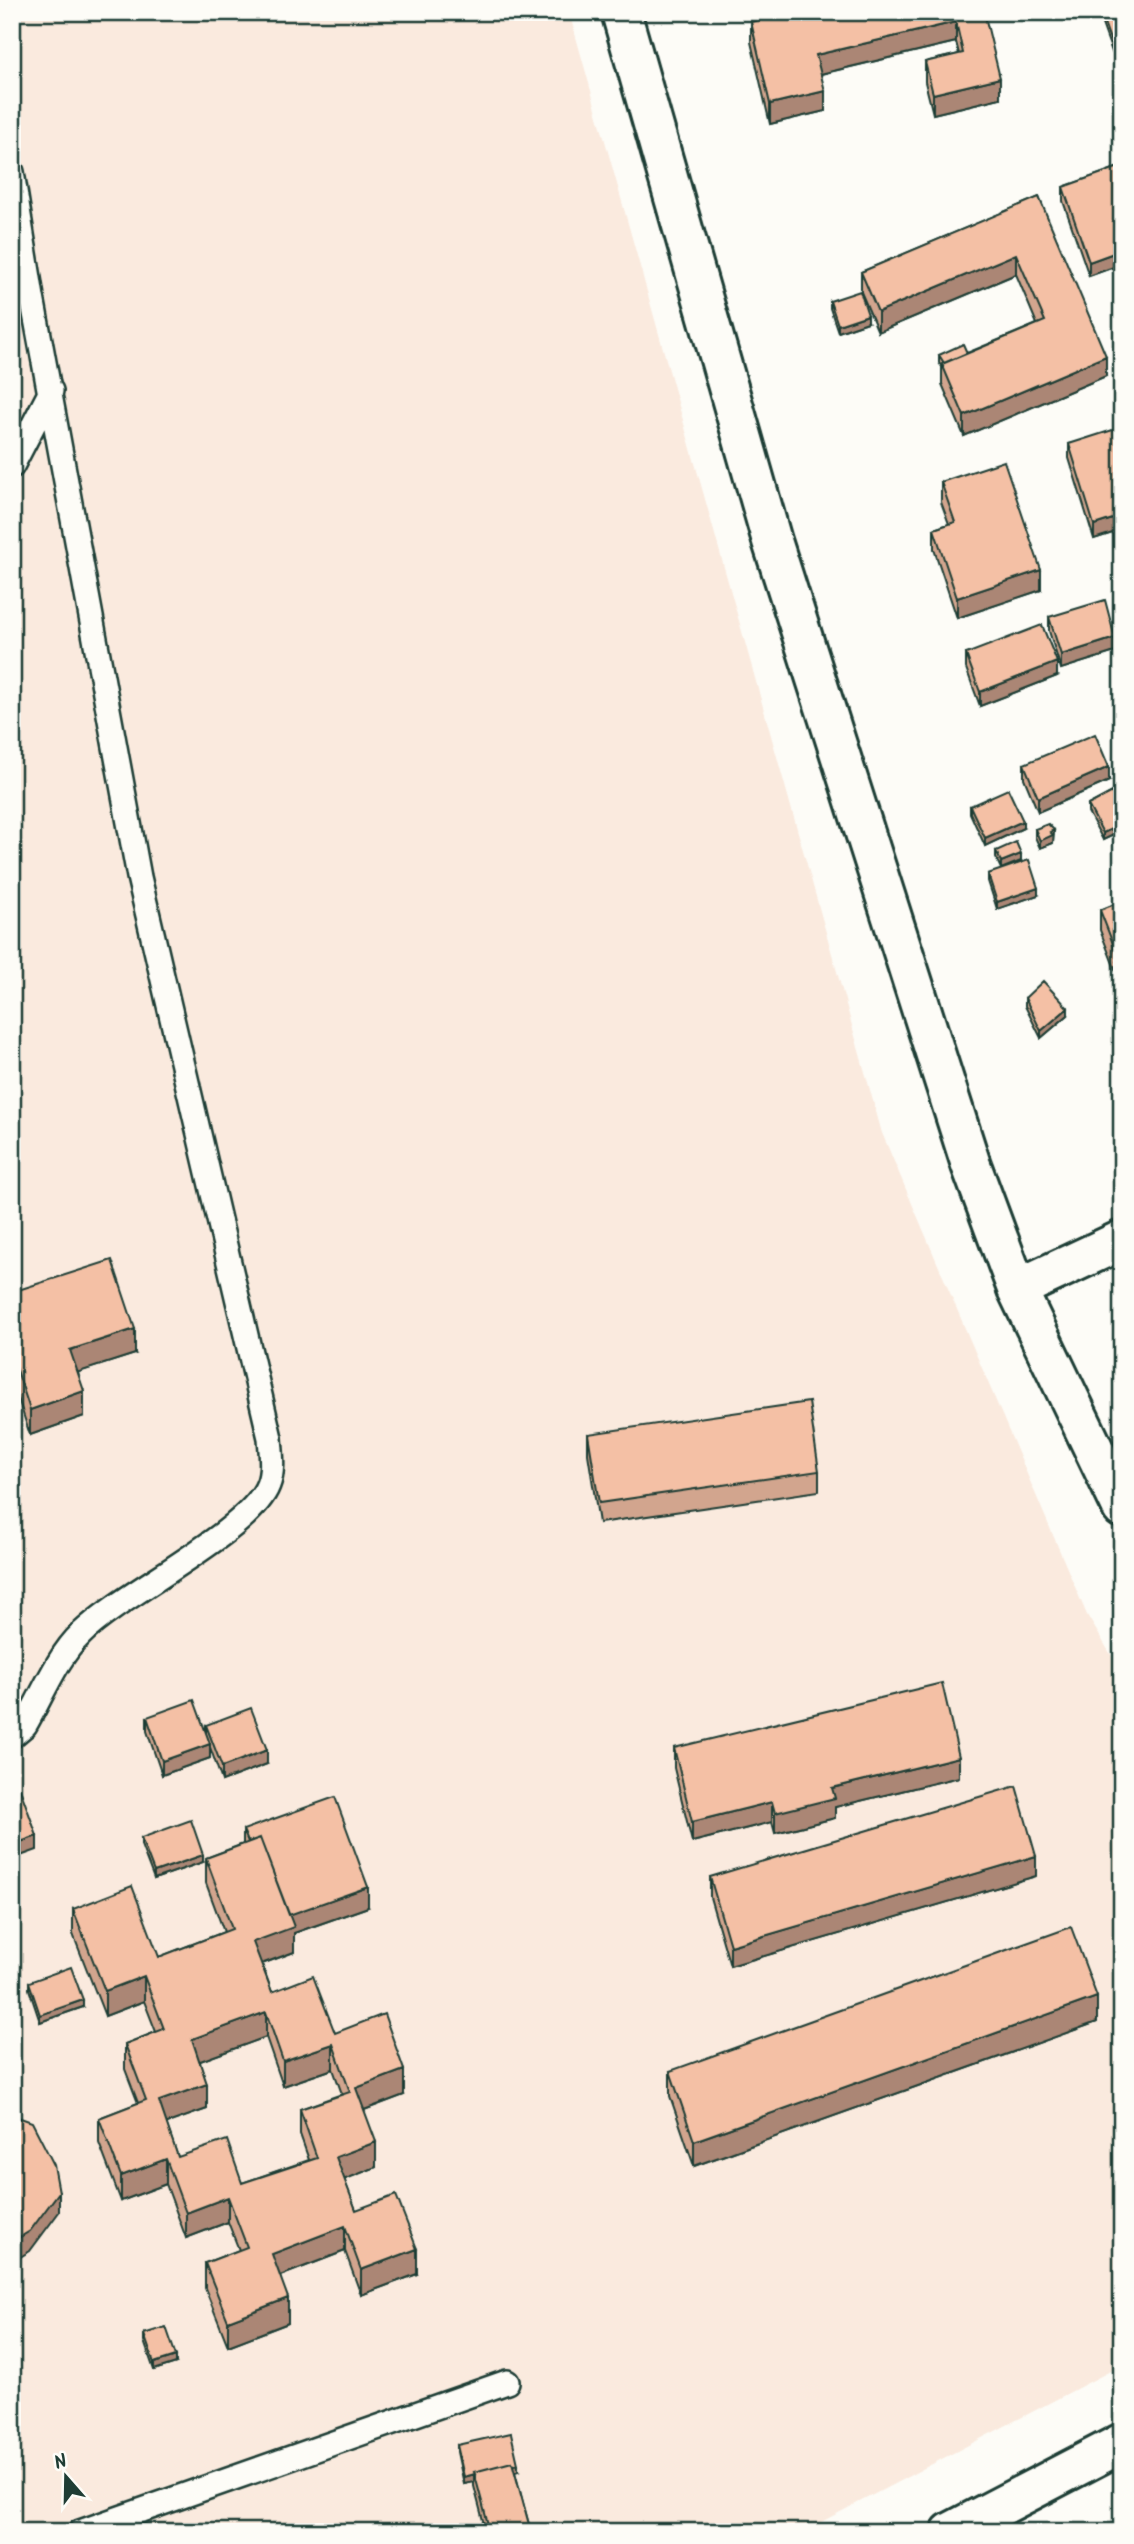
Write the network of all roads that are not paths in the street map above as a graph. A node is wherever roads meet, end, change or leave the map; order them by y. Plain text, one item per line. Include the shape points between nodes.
1 (621, 12) edge
2 (12, 172) edge
3 (51, 391) junction
4 (12, 466) edge
5 (1122, 1240) edge
6 (1017, 1289) junction
7 (1122, 1508) edge
8 (12, 1736) edge
9 (507, 2382) dead end
10 (1122, 2443) edge
11 (80, 2532) edge
12 (951, 2532) edge

1 - 6 street via 772,541 971,1166
2 - 3 lane
3 - 4 lane
3 - 8 lane via 139,877 270,1438 272,1473 268,1488 226,1532 107,1611 79,1635 25,1725
5 - 6 street
6 - 7 street
9 - 11 lane
10 - 12 street

